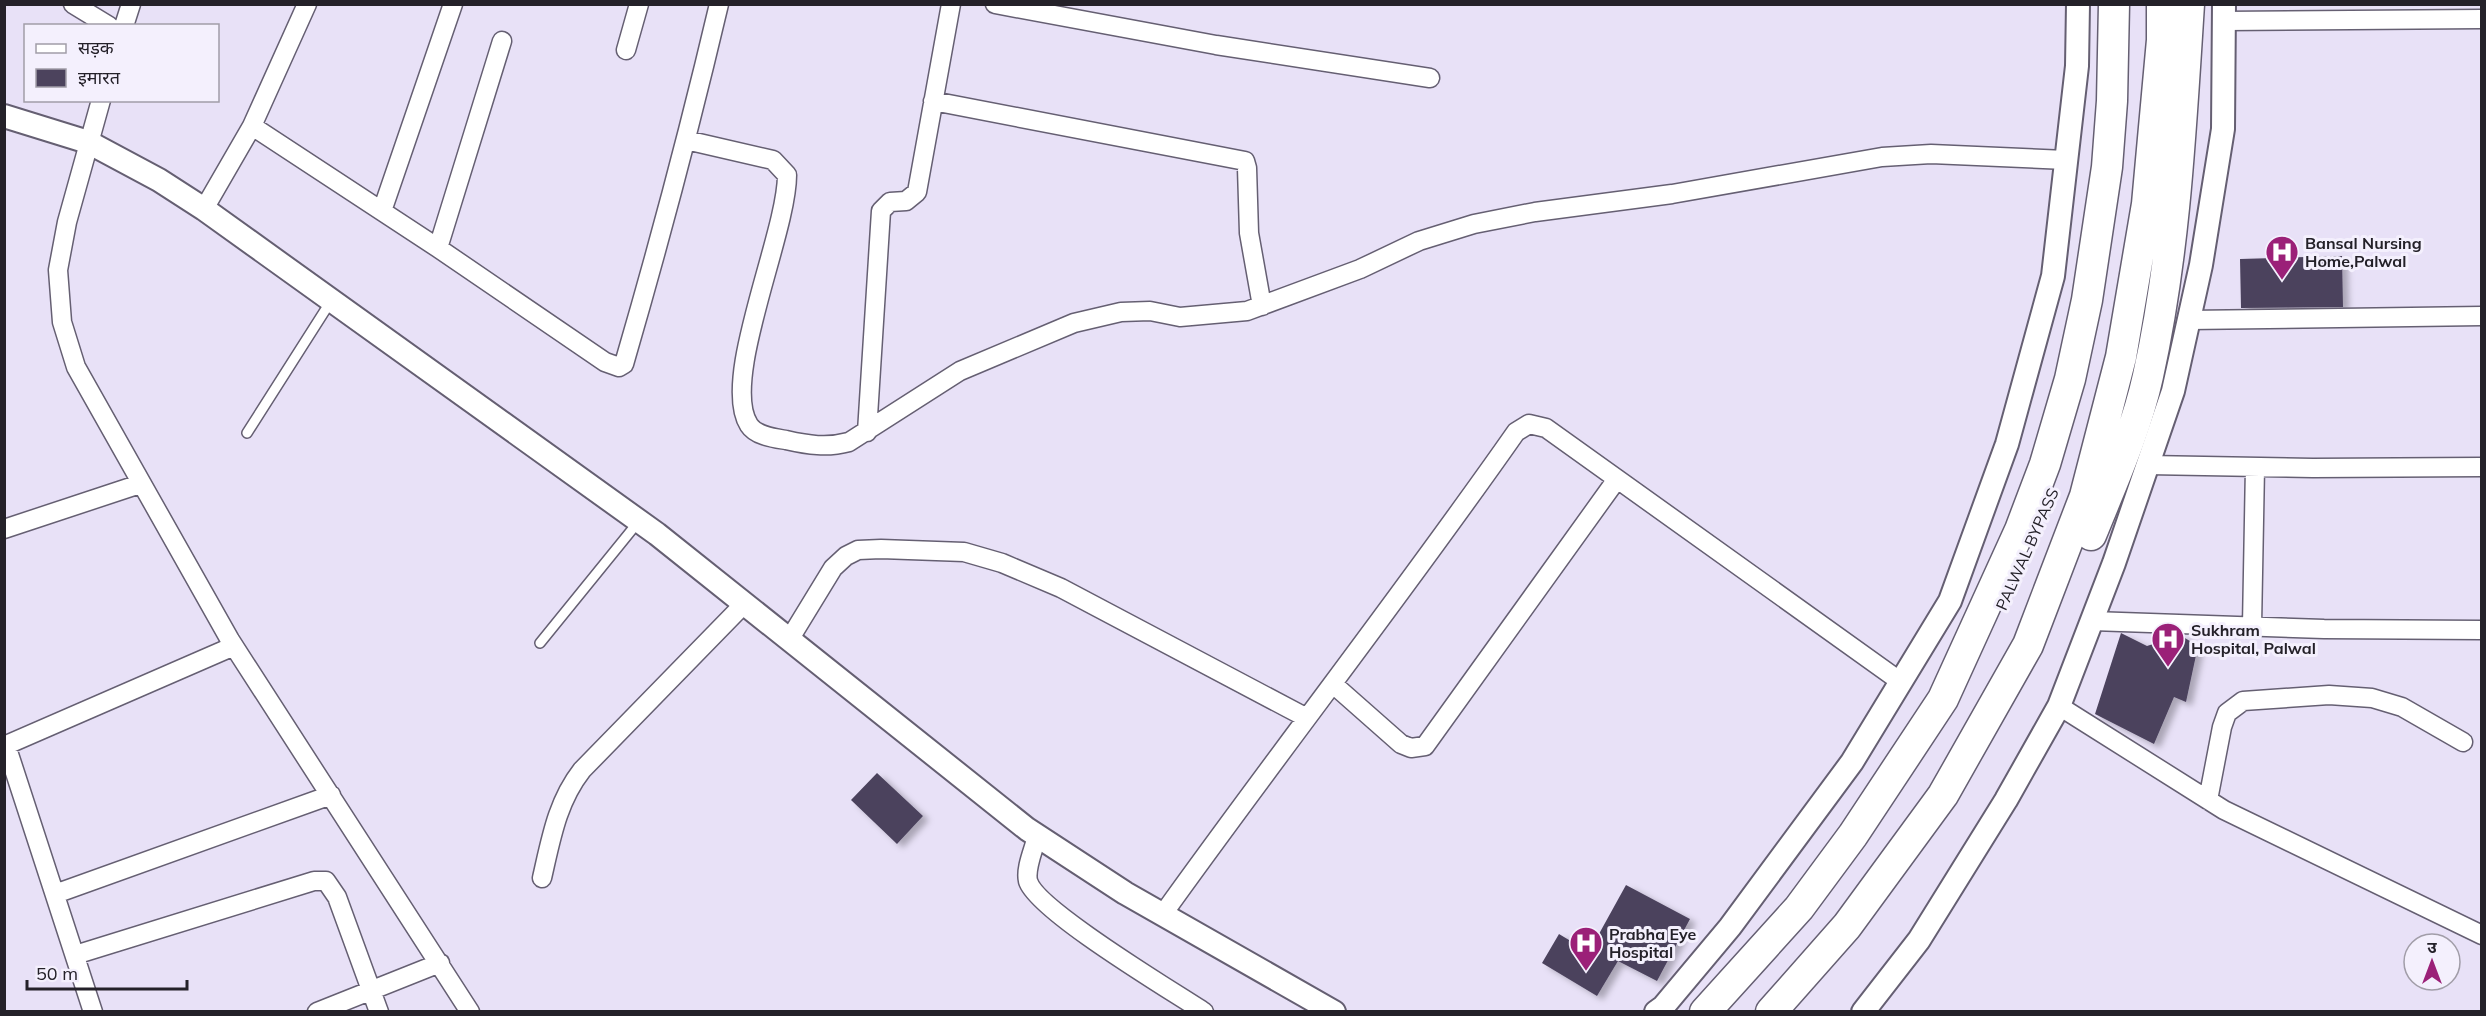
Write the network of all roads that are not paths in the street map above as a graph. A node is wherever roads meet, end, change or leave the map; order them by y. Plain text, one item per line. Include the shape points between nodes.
1 (73, 4) edge
2 (131, 4) edge
3 (307, 4) edge
4 (453, 4) edge
5 (639, 4) edge
6 (719, 4) edge
7 (951, 4) edge
8 (995, 4) edge
9 (2078, 4) edge
10 (2114, 4) edge
11 (2132, 4) edge
12 (2162, 4) edge
13 (2189, 4) edge
14 (2224, 13) edge
15 (2481, 18) edge
16 (106, 24) edge
17 (125, 24) edge
18 (502, 41) dead end
19 (626, 50) dead end
20 (1430, 78) dead end
21 (933, 101) junction
22 (100, 102) edge
23 (4, 116) edge
24 (252, 126) junction
25 (686, 140) junction
26 (88, 142) junction
27 (2066, 160) junction
28 (204, 209) junction
29 (382, 211) junction
30 (438, 248) junction
31 (331, 301) junction
32 (1262, 306) junction
33 (2481, 316) edge
34 (2188, 320) junction
35 (867, 432) junction
36 (247, 433) dead end
37 (2148, 465) junction
38 (2255, 467) junction
39 (2481, 467) edge
40 (1617, 479) junction
41 (140, 484) junction
42 (639, 521) junction
43 (4, 529) edge
44 (744, 604) junction
45 (2092, 621) junction
46 (2252, 626) junction
47 (2481, 630) edge
48 (789, 640) junction
49 (540, 643) dead end
50 (234, 646) junction
51 (1901, 682) junction
52 (1333, 684) junction
53 (2059, 706) junction
54 (1307, 718) junction
55 (2463, 742) dead end
56 (5, 745) edge
57 (331, 795) junction
58 (2208, 800) junction
59 (1037, 836) junction
60 (542, 878) dead end
61 (55, 894) junction
62 (1163, 914) junction
63 (2481, 935) edge
64 (75, 955) junction
65 (440, 963) junction
66 (371, 991) junction
67 (93, 1011) edge
68 (317, 1011) edge
69 (379, 1011) edge
70 (470, 1011) edge
71 (1204, 1011) edge
72 (1334, 1011) edge
73 (1656, 1011) edge
74 (1705, 1011) edge
75 (1723, 1011) edge
76 (1771, 1011) edge
77 (1795, 1011) edge
78 (1863, 1011) edge

1 - 16 street
2 - 17 street
3 - 24 street
4 - 29 street
5 - 19 street
6 - 25 street
7 - 21 street
8 - 20 street via 1216,45
9 - 27 street via 2077,66
10 - 74 highway via 2107,167 2087,300 2049,454 2020,530 1943,699 1853,835 1799,908
11 - 75 highway, PALWAL BYPASS via 2120,172 2091,357 2059,476 1953,708 1874,829 1794,932
12 - 76 highway, PALWAL BYPASS via 2147,204 2121,357 2085,496 2028,645 1943,795 1847,927
13 - 77 highway via 2179,158 2163,297 2148,378 2122,461 2036,663 1995,734 1926,844 1869,924
14 - 15 street
14 - 34 street via 2223,129
18 - 30 street
21 - 32 street via 1245,161 1249,233
21 - 35 street via 917,192 906,201 890,202 881,211
22 - 26 street
23 - 26 street
24 - 28 street
24 - 29 street
25 - 30 street via 624,364 619,368 605,363
25 - 35 street via 773,160 787,175 785,202 744,366 743,413 750,427 762,435 831,447
26 - 28 street
26 - 41 street via 58,270 62,322 75,368
27 - 32 street via 1931,154 1882,157 1672,194 1535,212 1474,224 1419,241
27 - 51 street via 2053,276 2007,444 1950,601
28 - 31 street
29 - 30 street
31 - 36 lane
31 - 42 street
32 - 35 street via 1208,316 1121,312 1074,323 960,371
33 - 34 street
34 - 37 street via 2173,391
37 - 38 street
37 - 45 street
38 - 39 street
38 - 46 street
40 - 51 street
40 - 52 street via 1546,428 1529,424 1522,427
40 - 52 street via 1425,746 1411,748 1401,744
41 - 43 street
41 - 50 street
42 - 44 street
42 - 49 lane
44 - 48 street
44 - 60 street via 571,783 557,815
45 - 46 street
45 - 53 street
46 - 47 street
48 - 54 street via 833,568 846,556 858,550 881,549 964,552 1061,588
48 - 59 street
50 - 56 street
50 - 57 street
51 - 73 street via 1852,762 1730,927
52 - 54 street
53 - 58 street
53 - 78 street via 1919,940
54 - 62 street
55 - 58 street via 2402,707 2372,698 2329,695 2243,701 2227,713 2222,727
56 - 61 street
57 - 61 street
57 - 65 street
58 - 63 street
59 - 62 street
59 - 71 street via 1028,872 1032,889 1065,919 1121,959
61 - 64 street
62 - 72 street
64 - 66 street via 320,880 326,881 337,897
64 - 67 street
65 - 66 street
65 - 70 street
66 - 68 street
66 - 69 street

